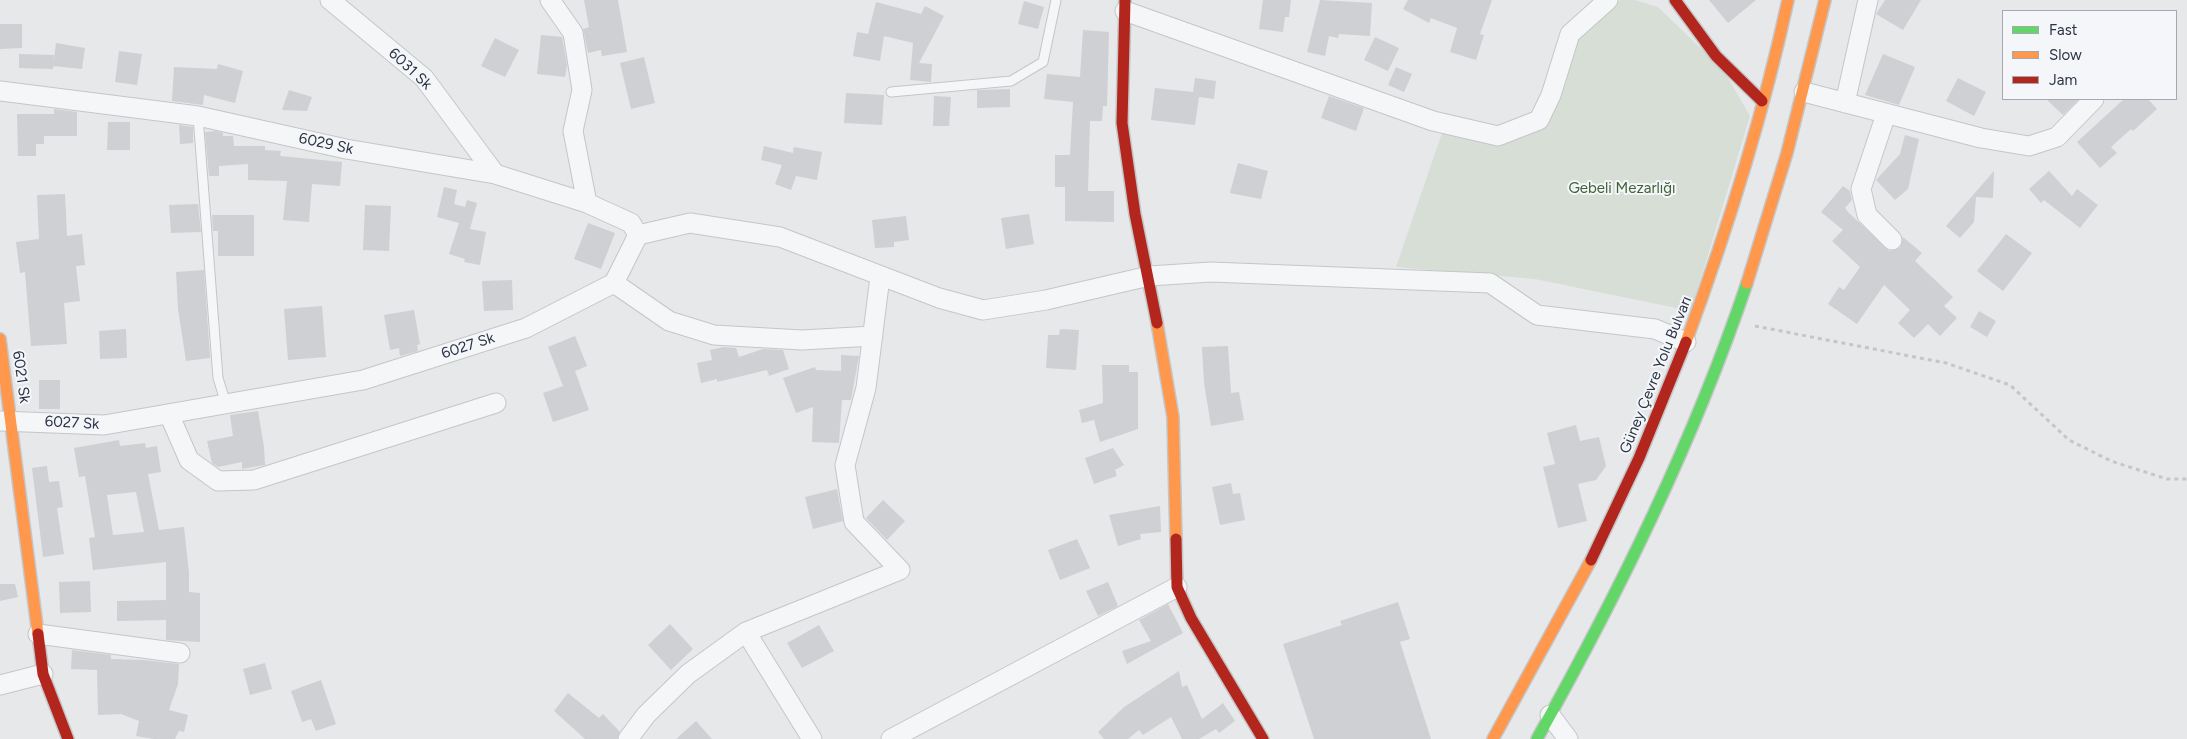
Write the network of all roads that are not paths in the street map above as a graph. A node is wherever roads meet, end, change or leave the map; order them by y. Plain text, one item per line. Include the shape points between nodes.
1 (330, 0) edge
2 (550, 0) edge
3 (1056, 0) edge
4 (1608, 0) edge
5 (1675, 0) edge
6 (1788, 0) edge
7 (1825, 0) edge
8 (1868, 0) edge
9 (1125, 6) edge
10 (0, 91) edge
11 (892, 92) dead end
12 (1804, 92) junction
13 (2093, 100) edge
14 (1762, 101) junction
15 (1845, 102) junction
16 (1886, 114) junction
17 (198, 116) junction
18 (495, 174) junction
19 (587, 203) junction
20 (638, 235) junction
21 (1892, 240) dead end
22 (1149, 276) junction
23 (880, 277) junction
24 (614, 283) junction
25 (873, 336) junction
26 (0, 338) edge
27 (1686, 342) junction
28 (226, 404) junction
29 (496, 404) dead end
30 (169, 414) junction
31 (6, 420) edge
32 (1177, 587) junction
33 (746, 632) junction
34 (38, 634) junction
35 (180, 653) dead end
36 (43, 674) junction
37 (0, 685) edge
38 (1550, 715) junction
39 (68, 739) edge
40 (628, 739) edge
41 (812, 739) edge
42 (891, 739) edge
43 (1262, 739) edge
44 (1493, 739) edge
45 (1537, 739) edge
46 (1568, 739) edge

1 - 18 street, 6031 Sk via 424,78
2 - 19 street via 573,33 582,90 573,131
3 - 11 lane via 1043,62 1011,81
4 - 9 street via 1570,34 1551,95 1539,120 1498,136 1433,121
5 - 14 main road via 1716,56
6 - 14 main road, Güney Çevre Yolu Bulvarı
7 - 12 main road
8 - 15 street
9 - 22 main road via 1122,123 1135,214
10 - 17 street, 6029 Sk
12 - 15 street
12 - 38 main road via 1760,246 1704,402 1612,601
13 - 16 street via 2057,136 2029,146 1981,138
14 - 27 main road, Güney Çevre Yolu Bulvarı via 1737,196
15 - 16 street
16 - 21 street via 1861,189 1867,215
17 - 18 street, 6029 Sk via 346,149
17 - 28 lane via 218,378
18 - 19 street, 6029 Sk
19 - 20 street, 6029 Sk via 631,223
20 - 23 street via 690,223 780,238
20 - 24 street
22 - 23 street via 1046,300 983,310
22 - 27 street via 1211,272 1490,283 1537,315 1655,329
22 - 32 main road via 1173,417
23 - 25 street
24 - 25 street via 669,321 714,335 802,340
24 - 28 street, 6027 Sk via 526,328 363,380
25 - 33 street via 866,388 844,465 854,522 900,570
26 - 31 main road, 6021 Sk
27 - 44 main road, Güney Çevre Yolu Bulvarı via 1618,505 1582,578
28 - 30 street, 6027 Sk
29 - 30 street via 254,480 218,481 189,460
30 - 31 street, 6027 Sk via 104,425
31 - 34 main road, 6021 Sk
32 - 42 street
32 - 43 main road via 1191,618
33 - 40 street via 688,674 646,714
33 - 41 street
34 - 35 street
34 - 36 main road, 6021 Sk
36 - 37 street
36 - 39 main road, 6021 Sk
38 - 45 main road
38 - 46 street

